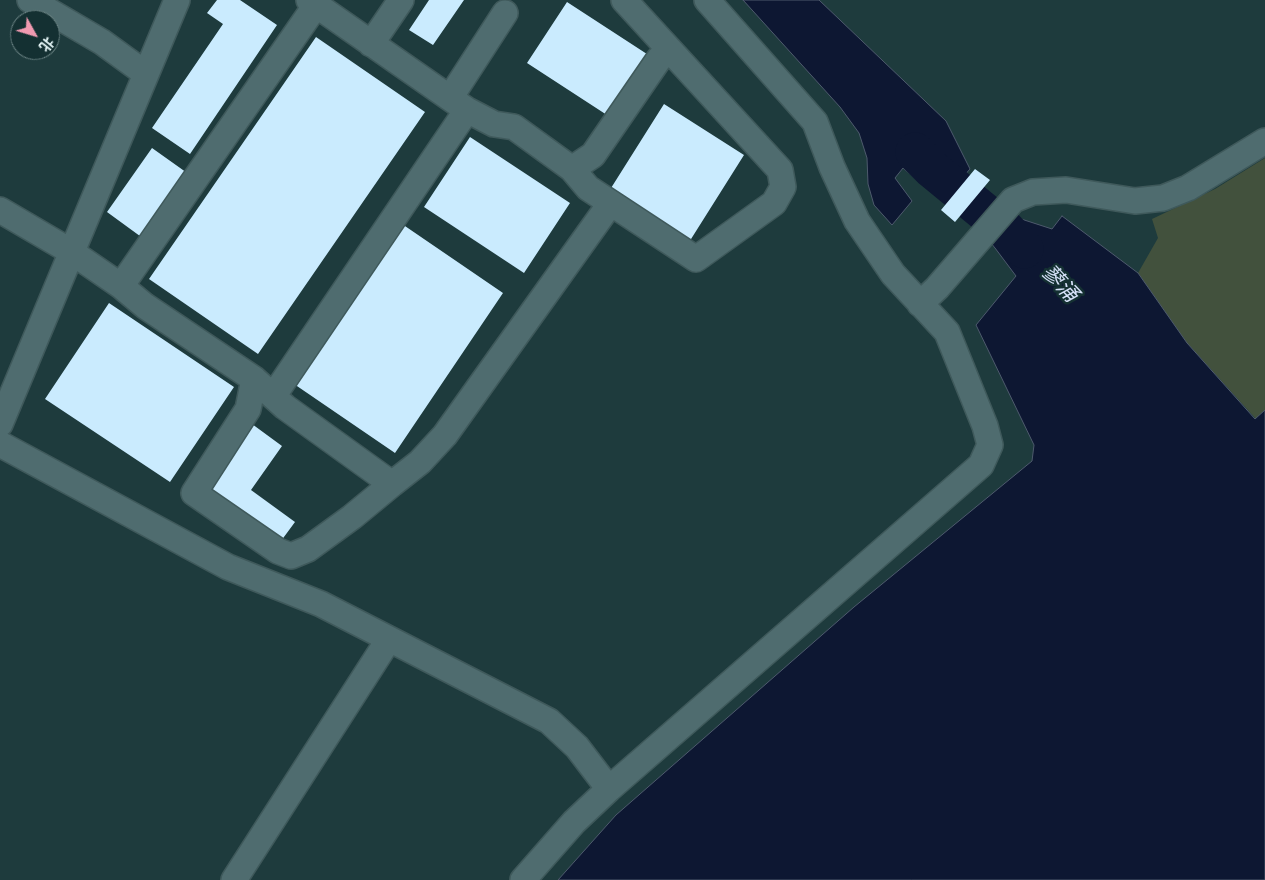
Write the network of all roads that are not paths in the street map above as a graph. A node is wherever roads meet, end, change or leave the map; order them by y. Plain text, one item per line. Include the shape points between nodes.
1 (30, 0) edge
2 (177, 0) edge
3 (401, 0) edge
4 (624, 0) edge
5 (707, 0) edge
6 (312, 2) edge
7 (505, 14) dead end
8 (372, 44) junction
9 (670, 50) junction
10 (146, 74) junction
11 (459, 104) junction
12 (1265, 141) edge
13 (572, 169) junction
14 (610, 204) junction
15 (0, 210) edge
16 (70, 251) junction
17 (121, 286) junction
18 (929, 296) junction
19 (254, 379) junction
20 (274, 395) junction
21 (0, 424) edge
22 (0, 444) edge
23 (392, 484) junction
24 (390, 639) junction
25 (609, 789) junction
26 (234, 880) edge
27 (523, 880) edge

1 - 10 street via 102,42
2 - 10 street
3 - 8 street
4 - 9 street
5 - 18 street via 815,122 857,221 893,274
6 - 8 street
6 - 17 street
7 - 11 street
8 - 11 street
9 - 13 street via 660,59 593,156
9 - 14 street via 780,170 783,187 774,203 696,259
10 - 16 street
11 - 13 street via 494,124 514,127
11 - 20 street
12 - 18 street via 1188,188 1163,198 1135,201 1066,190 1034,192 1013,200
13 - 14 street via 588,188
14 - 23 street via 446,435 420,462
15 - 16 street
16 - 17 street
16 - 21 street
17 - 19 street via 145,306
18 - 25 street via 985,426 990,445 982,465
19 - 20 street
19 - 23 street via 248,409 194,493 278,551 291,556 308,549
20 - 23 street via 285,407
22 - 24 street via 228,567 321,604
24 - 25 street via 549,720 577,747
24 - 26 street
25 - 27 street via 574,822

